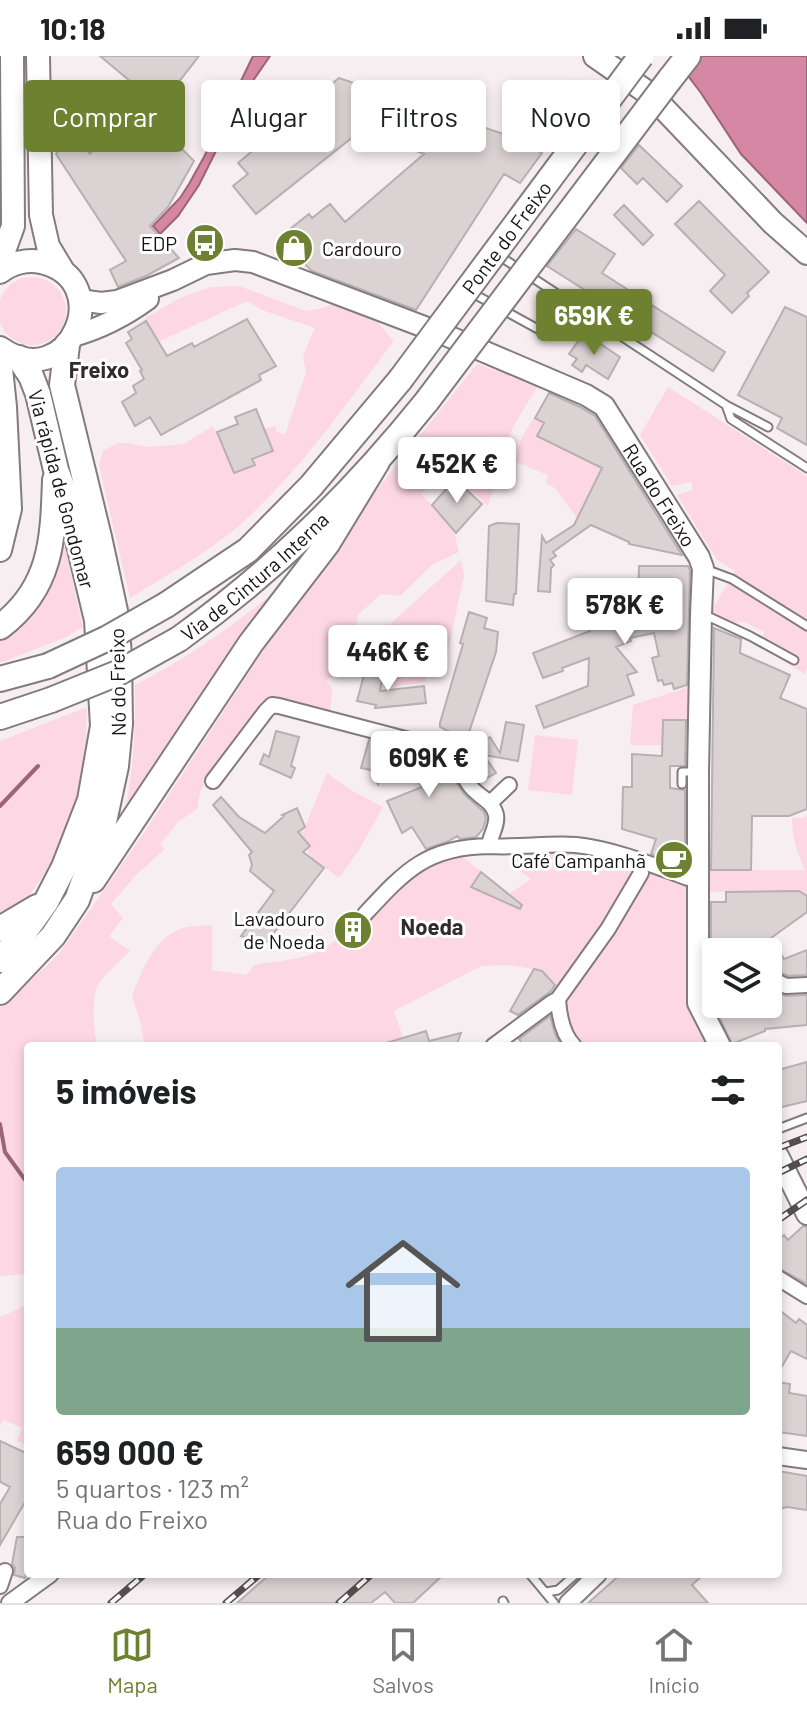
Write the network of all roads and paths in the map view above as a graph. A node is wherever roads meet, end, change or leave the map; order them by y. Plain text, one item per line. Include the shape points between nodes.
1 (12, 56) edge
2 (38, 56) edge
3 (595, 56) edge
4 (641, 56) edge
5 (688, 56) edge
6 (6, 172) edge
7 (807, 253) edge
8 (0, 262) edge
9 (0, 272) edge
10 (64, 272) junction
11 (173, 280) junction
12 (474, 294) junction
13 (80, 300) junction
14 (443, 334) junction
15 (547, 334) dead end
16 (70, 340) junction
17 (6, 355) edge
18 (400, 380) joint
19 (427, 401) joint
20 (726, 405) junction
21 (768, 427) dead end
22 (377, 462) junction
23 (807, 468) edge
24 (56, 470) junction
25 (0, 550) edge
26 (703, 568) junction
27 (701, 614) junction
28 (807, 626) edge
29 (0, 627) edge
30 (794, 660) dead end
31 (0, 679) edge
32 (0, 717) edge
33 (213, 781) dead end
34 (509, 785) dead end
35 (490, 803) junction
36 (489, 846) junction
37 (644, 868) junction
38 (699, 878) junction
39 (77, 900) junction
40 (46, 902) junction
41 (365, 914) dead end
42 (0, 929) edge
43 (705, 938) edge
44 (0, 960) edge
45 (702, 982) edge
46 (782, 984) edge
47 (807, 985) edge
48 (0, 992) edge
49 (558, 999) junction
50 (702, 1011) edge
51 (706, 1018) edge
52 (498, 1042) edge
53 (570, 1042) edge
54 (718, 1042) edge
55 (807, 1118) edge
56 (782, 1127) edge
57 (782, 1164) edge
58 (807, 1214) edge
59 (782, 1280) edge
60 (807, 1296) edge
61 (782, 1457) edge
62 (807, 1460) edge
63 (5, 1571) dead end
64 (44, 1578) edge
65 (534, 1578) edge
66 (572, 1578) edge
67 (594, 1578) edge
68 (0, 1586) edge
69 (546, 1592) junction
70 (10, 1603) edge
71 (554, 1603) edge
72 (568, 1603) edge

1 - 6 main road
2 - 10 main road via 41,215 48,246
3 - 7 main road via 651,95
4 - 18 highway, Ponte do Freixo, bridge
5 - 19 highway, Ponte do Freixo, bridge
6 - 8 main road via 13,226
9 - 10 main road via 35,260
10 - 13 main road
11 - 13 main road, Rua do Freixo via 117,301
11 - 14 main road, Rua do Freixo via 206,264 253,262
11 - 16 main road, Rua do Freixo via 137,307
12 - 14 lane
12 - 15 lane
12 - 20 lane via 501,257
13 - 16 main road via 81,316
14 - 26 main road, Rua do Freixo via 604,406
16 - 17 main road via 45,358
16 - 39 highway, Nó do Freixo via 62,385 115,611 120,724 102,831
17 - 24 highway, Via rápida de Gondomar via 31,376
17 - 25 main road via 10,509
18 - 31 highway, Via de Cintura Interna, bridge via 311,486 248,550 108,638 48,666
19 - 22 highway, Via de Cintura Interna
20 - 21 lane
20 - 23 lane via 731,419
22 - 32 highway, Via de Cintura Interna, bridge via 301,540 179,639 118,673
22 - 39 highway via 327,544 251,643
24 - 29 highway via 51,547 44,571 33,593
24 - 40 highway, Via rápida de Gondomar via 97,620 103,726 90,800
26 - 27 main road, Rua do Freixo
26 - 28 lane via 732,579
27 - 30 lane
27 - 38 main road, Rua do Freixo via 690,778
33 - 35 street via 272,705 436,746
34 - 35 street
35 - 36 street via 497,819
36 - 37 street via 574,845 617,854
36 - 41 street via 419,862
37 - 38 street
37 - 49 street
38 - 43 main road, Rua do Freixo
39 - 48 highway, Nó do Freixo via 53,936
40 - 42 highway
40 - 44 highway
45 - 50 main road, Rua do Freixo
46 - 47 street
49 - 52 street
49 - 53 street
51 - 54 main road, Rua do Freixo
55 - 56 lane
57 - 58 main road
59 - 60 street
61 - 62 street
63 - 68 street
64 - 70 street
65 - 69 lane
66 - 69 lane via 558,1590
67 - 72 street
69 - 71 lane

